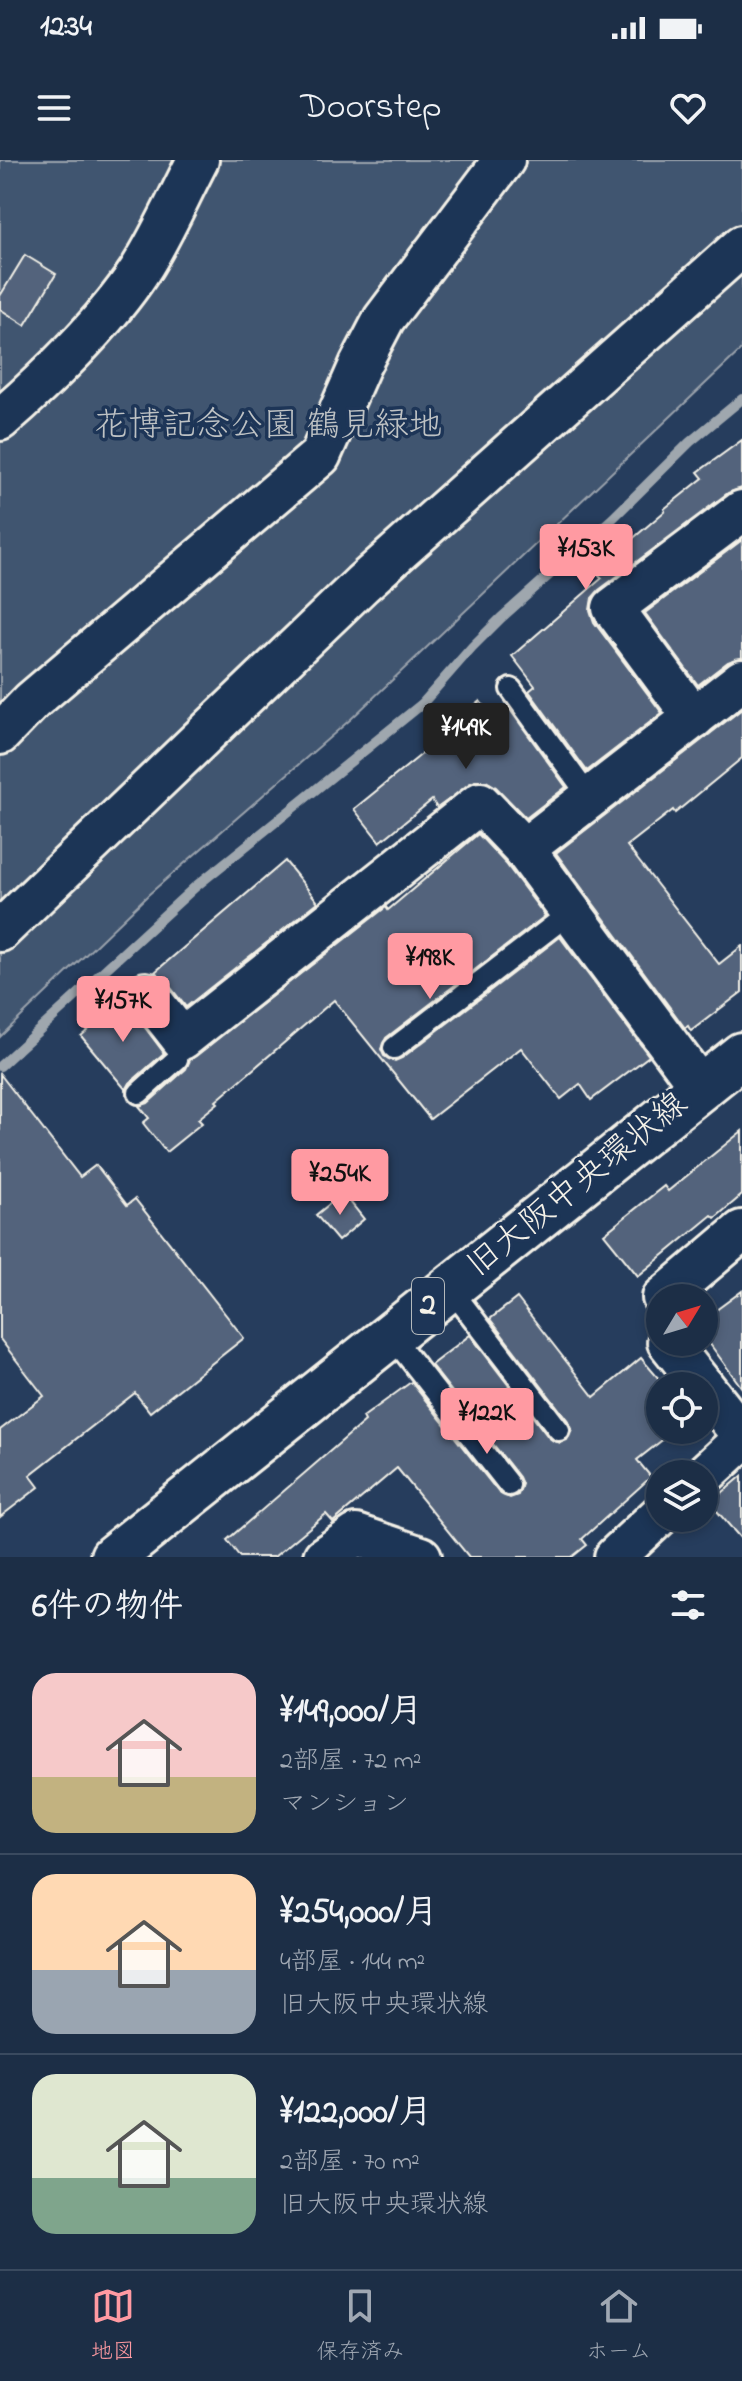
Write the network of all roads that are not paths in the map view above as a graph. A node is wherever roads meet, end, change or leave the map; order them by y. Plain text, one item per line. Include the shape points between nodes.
1 (198, 160) edge
2 (504, 160) edge
3 (742, 246) edge
4 (0, 420) edge
5 (742, 511) edge
6 (742, 680) edge
7 (511, 689) dead end
8 (694, 718) junction
9 (0, 734) edge
10 (590, 798) junction
11 (524, 849) junction
12 (571, 912) junction
13 (0, 931) edge
14 (146, 993) dead end
15 (182, 1039) junction
16 (394, 1048) dead end
17 (742, 1055) edge
18 (701, 1088) junction
19 (139, 1093) dead end
20 (742, 1231) edge
21 (680, 1284) edge
22 (450, 1288) junction
23 (391, 1335) junction
24 (679, 1356) edge
25 (692, 1372) edge
26 (718, 1406) edge
27 (559, 1430) dead end
28 (742, 1438) edge
29 (718, 1461) edge
30 (509, 1485) dead end
31 (646, 1528) edge
32 (129, 1554) edge
33 (324, 1557) edge
34 (421, 1557) edge
35 (615, 1557) edge

1 - 4 street via 141,270
2 - 9 street via 384,319 320,456
3 - 13 street via 362,584
5 - 8 street via 613,608
6 - 8 street
7 - 10 lane
8 - 10 street
10 - 11 street
11 - 12 street
11 - 15 street via 480,803
12 - 16 lane
12 - 18 street
14 - 15 street
15 - 19 lane via 177,1059
17 - 18 main road, 旧大阪中央環状線 / 2
18 - 22 main road, 旧大阪中央環状線 / 2
20 - 21 street
22 - 23 main road, 旧大阪中央環状線 / 2
22 - 27 lane
23 - 30 lane
23 - 32 main road, 旧大阪中央環状線 / 2
24 - 25 street
26 - 28 street
28 - 29 street
31 - 35 street
33 - 34 street via 356,1535

